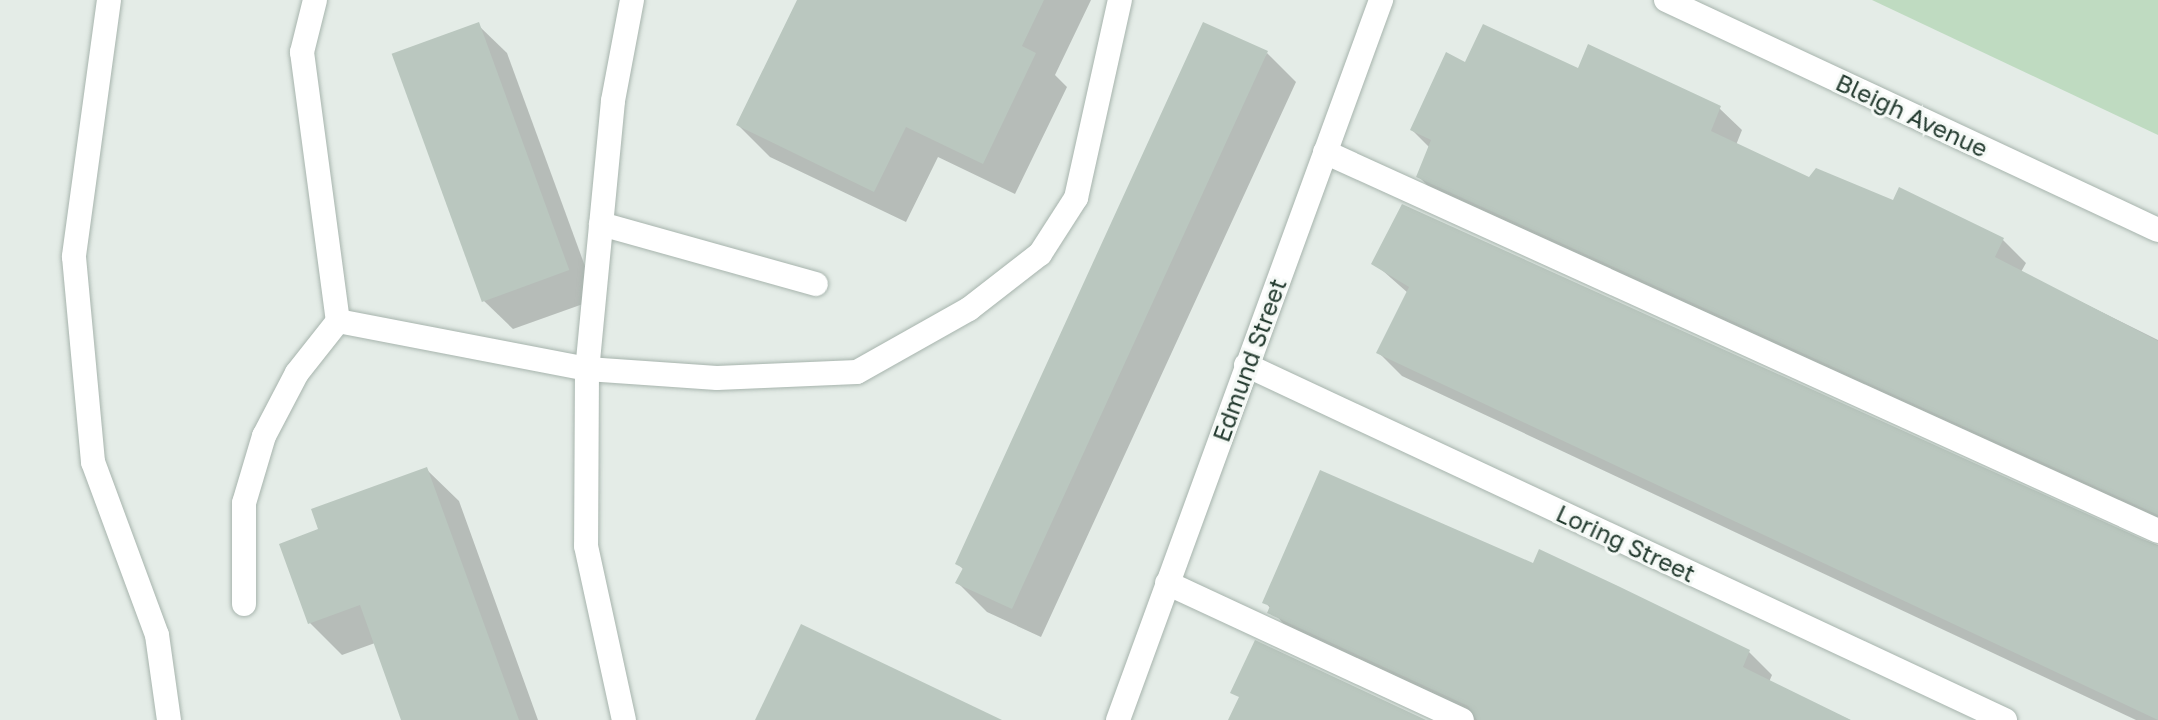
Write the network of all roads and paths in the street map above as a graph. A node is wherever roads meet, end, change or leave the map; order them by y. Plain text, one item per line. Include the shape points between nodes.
1 (109, 0) edge
2 (315, 0) edge
3 (632, 0) edge
4 (1120, 0) edge
5 (1381, 0) edge
6 (1666, 0) edge
7 (1325, 152) junction
8 (601, 224) junction
9 (2158, 230) edge
10 (816, 284) dead end
11 (338, 321) junction
12 (1246, 365) junction
13 (587, 369) junction
14 (2158, 531) edge
15 (1167, 583) junction
16 (244, 604) dead end
17 (169, 720) edge
18 (624, 720) edge
19 (1118, 720) edge
20 (1462, 720) edge
21 (2005, 720) edge

1 - 17 street via 74,257 93,462 157,635
2 - 11 street via 302,52
3 - 8 street via 613,101
4 - 13 street via 1076,198 1040,254 969,309 857,372 717,378
5 - 7 street, Edmund Street
6 - 9 street, Bleigh Avenue
7 - 12 street, Edmund Street
7 - 14 street
8 - 10 street
8 - 13 street
11 - 13 street
11 - 16 street via 297,373 264,436 244,503
12 - 15 street, Edmund Street
12 - 21 street, Loring Street
13 - 18 street via 586,546
15 - 19 street, Edmund Street
15 - 20 street

